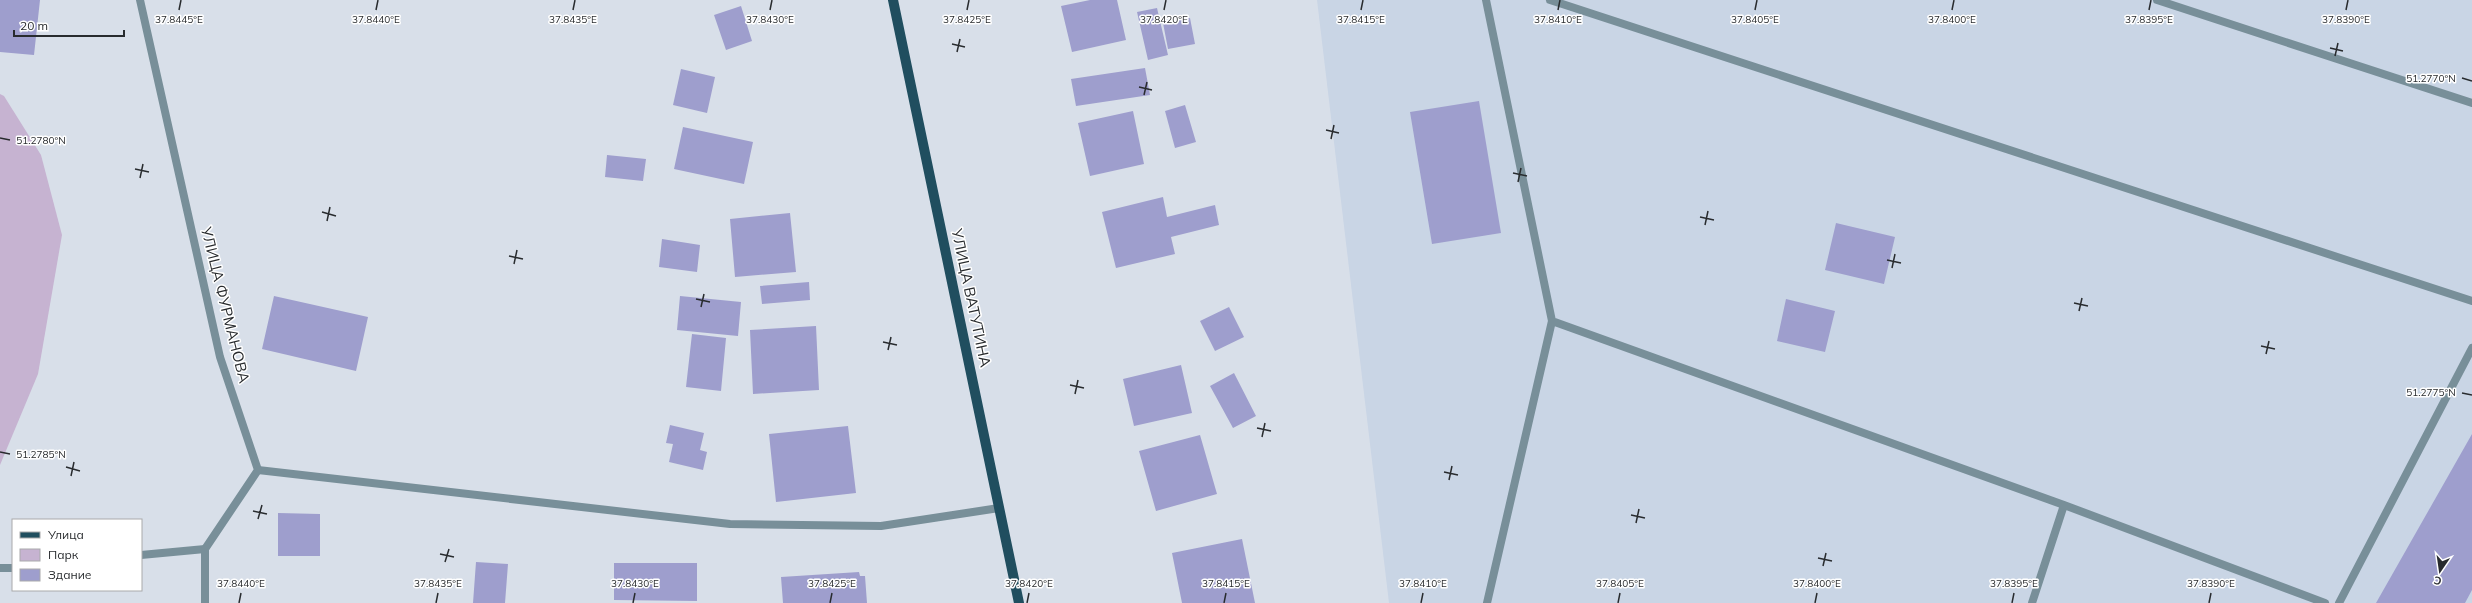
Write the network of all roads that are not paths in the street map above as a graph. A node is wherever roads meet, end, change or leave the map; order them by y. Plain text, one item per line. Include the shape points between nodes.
1 (140, 0) edge
2 (893, 0) edge
3 (1486, 0) edge
4 (1550, 0) edge
5 (2157, 0) edge
6 (2472, 103) edge
7 (2472, 301) edge
8 (1552, 321) junction
9 (2472, 348) edge
10 (258, 470) junction
11 (2064, 505) junction
12 (999, 508) junction
13 (205, 548) junction
14 (142, 555) edge
15 (0, 568) edge
16 (12, 568) edge
17 (205, 603) edge
18 (1019, 603) edge
19 (1487, 603) edge
20 (2032, 603) edge
21 (2325, 603) edge
22 (2339, 603) edge

1 - 10 street, УЛИЦА ФУРМАНОВА via 220,357
2 - 12 main road, УЛИЦА ВАТУТИНА
3 - 8 street
4 - 7 street
5 - 6 street
8 - 11 street
8 - 19 street
9 - 22 street
10 - 12 street via 730,524 881,526
10 - 13 street
11 - 20 street
11 - 21 street
12 - 18 main road, УЛИЦА ВАТУТИНА
13 - 14 street
13 - 17 street
15 - 16 street

